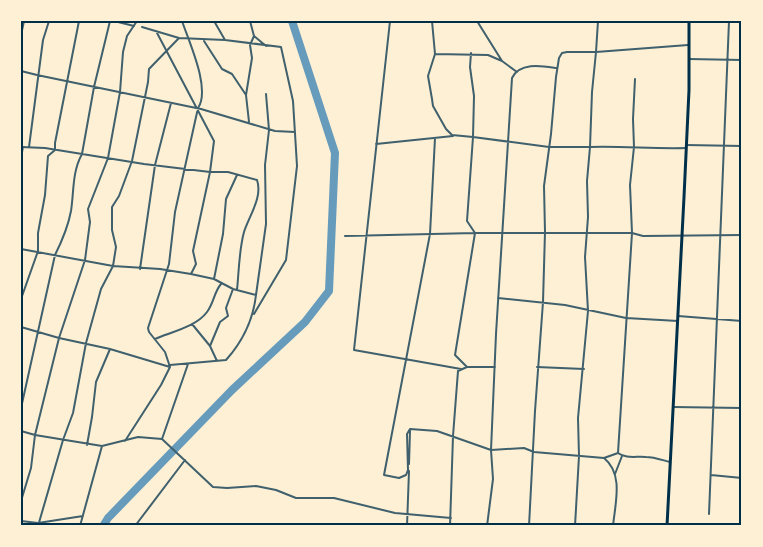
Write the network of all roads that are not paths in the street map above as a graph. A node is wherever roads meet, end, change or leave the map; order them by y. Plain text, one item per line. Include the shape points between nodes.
1 (24, 21) edge
2 (49, 21) edge
3 (79, 21) edge
4 (110, 21) edge
5 (114, 21) edge
6 (137, 21) edge
7 (182, 21) edge
8 (214, 21) edge
9 (250, 21) edge
10 (390, 21) edge
11 (432, 21) edge
12 (477, 21) edge
13 (598, 21) edge
14 (689, 21) edge
15 (729, 21) edge
16 (134, 26) junction
17 (142, 27) dead end
18 (156, 31) junction
19 (21, 35) edge
20 (254, 36) junction
21 (179, 38) junction
22 (188, 39) junction
23 (204, 40) junction
24 (225, 40) junction
25 (250, 45) junction
26 (688, 45) junction
27 (266, 46) junction
28 (167, 52) junction
29 (596, 52) junction
30 (471, 53) junction
31 (435, 54) junction
32 (689, 59) junction
33 (728, 60) junction
34 (742, 60) edge
35 (502, 61) junction
36 (557, 69) junction
37 (21, 70) edge
38 (518, 72) junction
39 (38, 76) junction
40 (635, 79) dead end
41 (68, 81) junction
42 (94, 87) junction
43 (120, 92) junction
44 (266, 94) dead end
45 (246, 95) junction
46 (144, 98) junction
47 (171, 103) junction
48 (198, 108) junction
49 (249, 122) junction
50 (269, 130) junction
51 (295, 132) junction
52 (453, 136) junction
53 (473, 137) junction
54 (435, 138) junction
55 (507, 142) junction
56 (376, 144) junction
57 (724, 146) junction
58 (742, 146) edge
59 (22, 147) edge
60 (29, 147) junction
61 (550, 147) junction
62 (590, 147) junction
63 (634, 147) junction
64 (686, 147) junction
65 (55, 150) junction
66 (82, 154) junction
67 (21, 157) edge
68 (108, 158) junction
69 (132, 162) junction
70 (154, 165) junction
71 (185, 168) junction
72 (210, 172) junction
73 (237, 175) junction
74 (545, 232) junction
75 (475, 233) junction
76 (502, 233) junction
77 (587, 233) junction
78 (632, 233) junction
79 (430, 234) junction
80 (366, 235) junction
81 (720, 235) junction
82 (742, 235) edge
83 (345, 236) dead end
84 (682, 236) junction
85 (21, 249) edge
86 (38, 252) junction
87 (55, 255) junction
88 (85, 260) junction
89 (114, 266) junction
90 (140, 269) junction
91 (167, 270) junction
92 (191, 274) junction
93 (214, 279) junction
94 (221, 284) junction
95 (233, 289) junction
96 (237, 290) junction
97 (256, 295) junction
98 (498, 298) junction
99 (21, 299) edge
100 (542, 302) junction
101 (588, 311) junction
102 (254, 314) junction
103 (678, 316) junction
104 (626, 318) junction
105 (717, 319) junction
106 (678, 321) junction
107 (742, 321) edge
108 (191, 323) junction
109 (21, 327) edge
110 (37, 331) junction
111 (59, 338) junction
112 (155, 339) junction
113 (86, 343) junction
114 (210, 346) junction
115 (110, 349) junction
116 (406, 359) junction
117 (217, 361) junction
118 (188, 364) junction
119 (170, 366) junction
120 (467, 367) junction
121 (495, 367) junction
122 (537, 367) junction
123 (461, 369) junction
124 (584, 369) junction
125 (673, 406) junction
126 (713, 407) junction
127 (21, 408) edge
128 (742, 408) edge
129 (410, 429) junction
130 (21, 431) edge
131 (35, 435) junction
132 (452, 436) junction
133 (162, 439) junction
134 (63, 440) junction
135 (124, 442) junction
136 (86, 445) junction
137 (102, 446) junction
138 (491, 450) junction
139 (534, 452) junction
140 (618, 453) junction
141 (579, 456) junction
142 (622, 456) junction
143 (604, 458) junction
144 (185, 460) junction
145 (670, 462) junction
146 (615, 474) junction
147 (710, 475) junction
148 (742, 478) edge
149 (21, 501) edge
150 (407, 513) junction
151 (709, 514) dead end
152 (83, 516) junction
153 (451, 518) junction
154 (21, 521) edge
155 (38, 524) edge
156 (80, 526) edge
157 (135, 526) edge
158 (407, 526) edge
159 (450, 526) edge
160 (487, 526) edge
161 (529, 526) edge
162 (575, 526) edge
163 (613, 526) edge
164 (667, 526) edge

1 - 19 street
2 - 39 street
3 - 41 street
4 - 42 street
5 - 16 street
6 - 16 street
7 - 22 street
8 - 24 street
9 - 20 street
10 - 56 street
11 - 31 street
12 - 35 street
13 - 29 street
14 - 26 highway
15 - 33 street
16 - 43 street via 127,36 123,52
17 - 18 street
18 - 21 street
18 - 28 street
20 - 25 street
20 - 27 street
21 - 22 street
21 - 28 street
22 - 23 street
22 - 48 street via 202,84
23 - 24 street
23 - 45 street via 222,68 232,74
24 - 25 street
25 - 27 street
25 - 45 street via 252,58
26 - 29 street
26 - 32 highway
27 - 51 street via 281,47 293,101
28 - 46 street via 149,69
28 - 48 street
29 - 36 street via 562,54 558,58
29 - 62 street
30 - 31 street
30 - 35 street
30 - 53 street
31 - 52 street via 428,76 433,106
32 - 33 street
32 - 64 highway
33 - 34 street
33 - 57 street
35 - 38 street
36 - 38 street via 532,66
36 - 61 street
37 - 39 street
38 - 55 street via 512,78
39 - 41 street
39 - 60 street
40 - 63 street
41 - 42 street
41 - 65 street
42 - 43 street
42 - 66 street
43 - 46 street
43 - 68 street
44 - 50 street
45 - 49 street
46 - 47 street
46 - 69 street
47 - 48 street
47 - 70 street
48 - 49 street
48 - 71 street
48 - 72 street via 214,141
49 - 50 street
50 - 51 street
50 - 97 street via 266,224
51 - 102 street via 297,166 286,260
52 - 53 street
52 - 54 street
53 - 55 street
53 - 75 street via 467,221
54 - 56 street
54 - 79 street
55 - 61 street
55 - 76 street
56 - 80 street
57 - 58 street
57 - 64 street
57 - 81 street
59 - 60 street
59 - 67 street
60 - 65 street
61 - 62 street
61 - 74 street via 544,186
62 - 63 street
62 - 77 street
63 - 64 street
63 - 78 street via 630,185
64 - 84 highway
65 - 66 street
65 - 86 street via 48,156
66 - 68 street
66 - 87 street via 77,163 71,211
68 - 69 street
68 - 88 street via 88,209 90,222
69 - 70 street
69 - 89 street via 112,207 116,247
70 - 71 street
70 - 90 street
71 - 72 street
71 - 91 street
72 - 73 street
72 - 92 street via 193,251 196,264
73 - 93 street via 226,199
73 - 96 street via 253,178 258,185 255,206 244,233
74 - 76 street
74 - 77 street
74 - 100 street
75 - 76 street
75 - 79 street
75 - 120 street via 455,355
76 - 98 street
77 - 78 street
77 - 101 street
78 - 84 street
78 - 104 street
79 - 80 street
79 - 116 street
80 - 83 street
80 - 116 street via 354,350
81 - 82 street
81 - 84 street
81 - 105 street
84 - 103 highway
85 - 86 street
86 - 87 street
86 - 99 street
87 - 88 street
87 - 110 street
88 - 89 street
88 - 111 street
89 - 90 street
89 - 113 street via 101,289
90 - 91 street
91 - 92 street
91 - 112 street via 148,328
92 - 93 street
93 - 94 street
94 - 95 street
94 - 108 street via 208,311
95 - 96 street
95 - 114 street via 226,308 228,316 220,322
96 - 97 street
97 - 102 street
98 - 100 street
98 - 121 street
100 - 101 street
100 - 122 street
101 - 104 street
101 - 124 street
102 - 117 street via 236,348 226,360
103 - 105 street
103 - 106 highway
104 - 106 street
104 - 140 street
105 - 107 street
105 - 126 street
106 - 125 highway
108 - 112 street
108 - 114 street
109 - 110 street
110 - 111 street
110 - 127 street
111 - 113 street
111 - 131 street
112 - 119 street
113 - 115 street
113 - 134 street via 73,413
114 - 117 street
115 - 119 street
115 - 136 street via 96,382
116 - 123 street
116 - 129 street via 384,475 399,478 406,475 407,434
117 - 118 street
118 - 119 street
118 - 133 street
119 - 135 street via 161,386
120 - 121 street
120 - 123 street
121 - 138 street
122 - 124 street
122 - 139 street
123 - 132 street via 458,370
124 - 141 street via 578,418
125 - 126 street
125 - 145 highway
126 - 128 street
126 - 147 street
129 - 132 street
129 - 150 street
130 - 131 street
131 - 134 street
131 - 149 street
132 - 138 street
132 - 153 street
133 - 135 street via 138,437
133 - 144 street
134 - 136 street
134 - 155 street
135 - 137 street
136 - 137 street
137 - 152 street
138 - 139 street via 524,448
138 - 160 street via 493,478
139 - 141 street
139 - 161 street
140 - 142 street
140 - 143 street
141 - 143 street
141 - 162 street
142 - 145 street
142 - 146 street
143 - 146 street
144 - 150 street via 213,487 256,486 296,498 334,498 379,510
144 - 157 street
145 - 164 highway
146 - 163 street via 617,492
147 - 148 street
147 - 151 street
150 - 153 street
150 - 158 street
152 - 155 street
152 - 156 street
153 - 159 street
154 - 155 street

